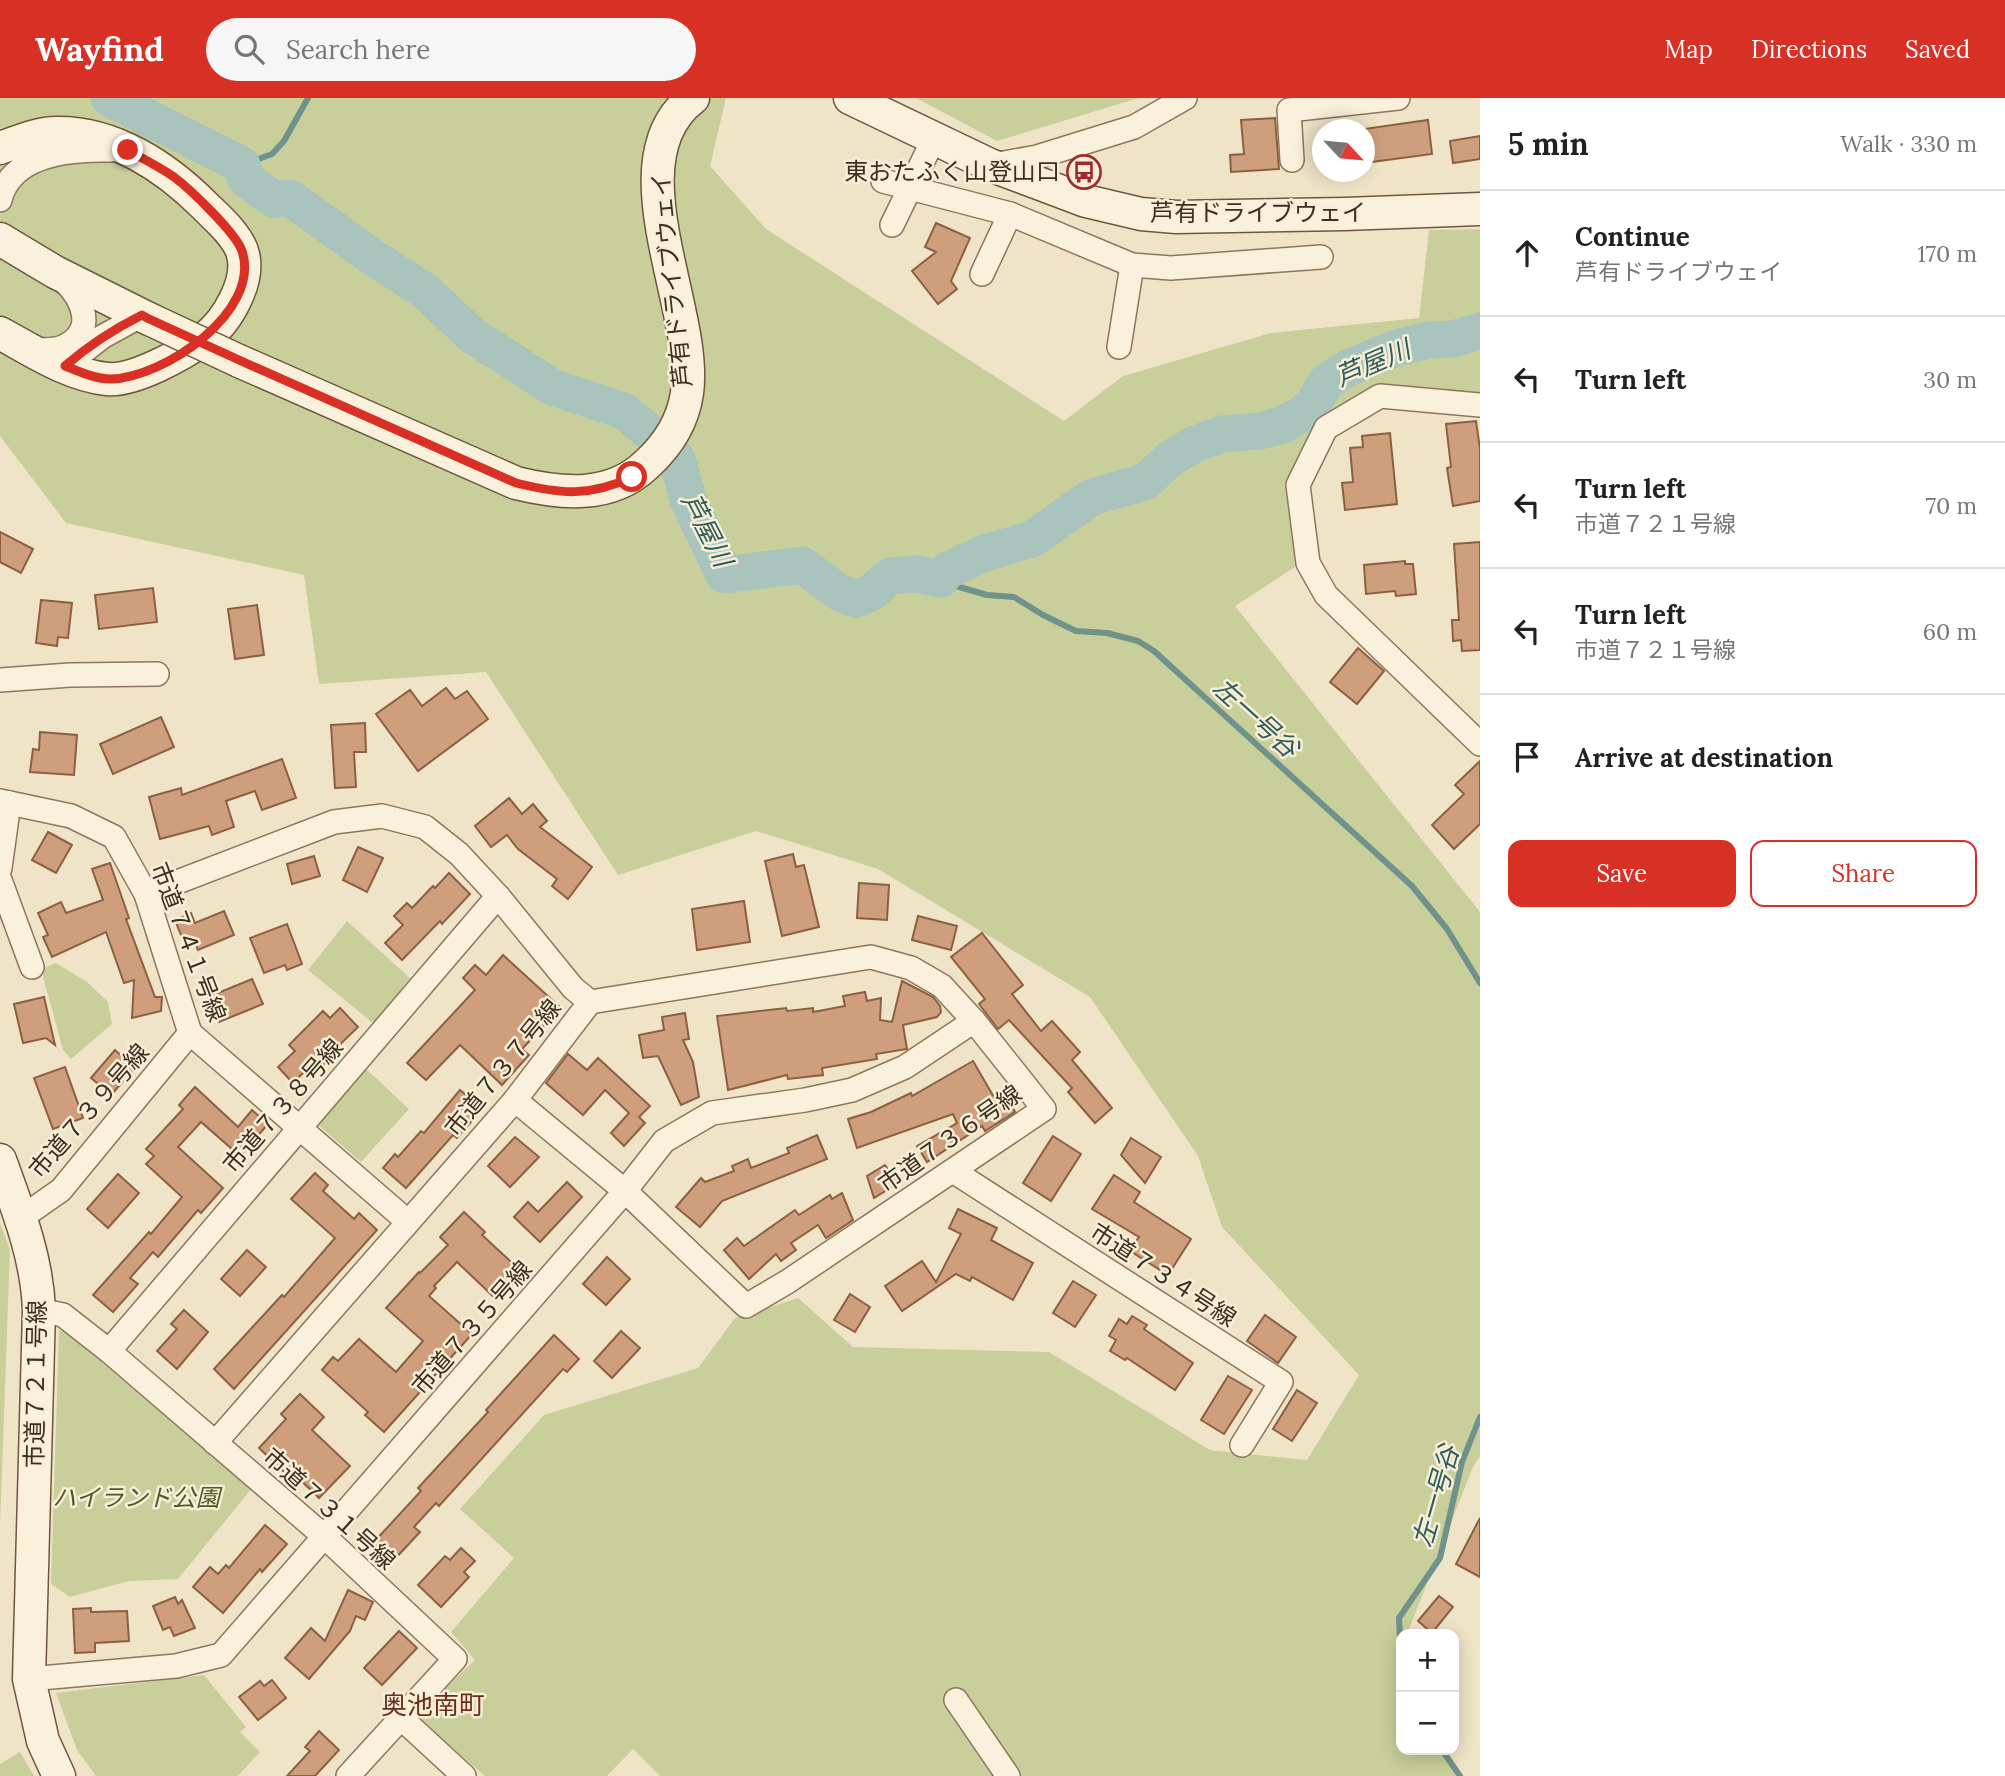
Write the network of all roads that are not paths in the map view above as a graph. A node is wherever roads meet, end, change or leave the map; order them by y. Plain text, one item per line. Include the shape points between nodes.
1 (693, 98) edge
2 (850, 98) edge
3 (1185, 98) edge
4 (1398, 98) edge
5 (934, 138) junction
6 (0, 148) edge
7 (128, 150) junction
8 (1292, 160) dead end
9 (990, 165) junction
10 (883, 181) dead end
11 (910, 188) junction
12 (0, 200) edge
13 (1480, 209) edge
14 (1010, 214) junction
15 (892, 225) dead end
16 (4, 239) edge
17 (1321, 257) dead end
18 (1132, 265) junction
19 (55, 272) junction
20 (982, 274) dead end
21 (145, 316) junction
22 (0, 333) edge
23 (1119, 347) dead end
24 (30, 349) junction
25 (65, 366) junction
26 (1480, 405) edge
27 (157, 674) dead end
28 (0, 680) edge
29 (1480, 744) edge
30 (5, 802) edge
31 (0, 868) edge
32 (0, 880) edge
33 (146, 894) junction
34 (498, 897) junction
35 (32, 967) dead end
36 (590, 1002) junction
37 (974, 1021) junction
38 (190, 1032) junction
39 (515, 1100) junction
40 (299, 1127) junction
41 (0, 1160) edge
42 (953, 1171) junction
43 (625, 1191) junction
44 (21, 1218) junction
45 (407, 1220) junction
46 (39, 1310) junction
47 (109, 1351) junction
48 (215, 1443) junction
49 (1242, 1445) dead end
50 (325, 1537) junction
51 (29, 1679) junction
52 (956, 1700) dead end
53 (401, 1718) junction
54 (55, 1774) edge
55 (348, 1776) edge
56 (464, 1776) edge
57 (1007, 1776) edge

1 - 21 street, 芦有ドライブウェイ, bridge via 670,127 657,166 687,391 673,434 659,452 632,477 612,486 565,492 516,483
2 - 5 street, 芦有ドライブウェイ
3 - 9 street via 1134,127 1037,157
4 - 8 street via 1289,110
5 - 9 street, 芦有ドライブウェイ
5 - 11 street
6 - 7 street via 55,133 109,141
7 - 12 street via 100,149 42,158 10,178
7 - 25 street via 175,178 223,224 242,250 245,274 235,299 205,339 156,366 131,377 109,379
9 - 13 street, 芦有ドライブウェイ via 1086,201 1141,214 1176,217
10 - 11 street
11 - 14 street
11 - 15 street
14 - 18 street
14 - 20 street
16 - 19 street, 芦有ドライブウェイ
17 - 18 street via 1171,268
18 - 23 street
19 - 21 street, 芦有ドライブウェイ
19 - 24 street via 82,303 85,320 79,335 63,347
21 - 25 street via 93,343
22 - 24 street
24 - 25 street
26 - 29 street via 1380,396 1326,428 1298,485 1308,563 1326,595
27 - 28 street
30 - 31 street
30 - 33 street, 市道７４１号線 via 71,816 114,837
32 - 35 street
33 - 34 street, 市道７３７号線 via 334,822 382,817 425,827 459,854
33 - 38 street, 市道７４１号線
34 - 36 street, 市道７３７号線 via 573,988
34 - 40 street, 市道７３８号線
36 - 37 street, 市道７３６号線 via 871,957 911,968 942,986
36 - 39 street, 市道７３７号線
37 - 42 street, 市道７３６号線 via 1044,1109
37 - 43 street, 市道７３５号線 via 905,1067 852,1090 712,1113 664,1141
38 - 40 street, 市道７４１号線
38 - 44 street, 市道７３９号線 via 61,1190
39 - 43 street, 市道７３６号線
39 - 45 street, 市道７３７号線
40 - 45 street, 市道７４１号線
40 - 47 street, 市道７３８号線
41 - 44 street, 市道７２１号線
42 - 43 street, 市道７３６号線 via 746,1306
42 - 49 street, 市道７３４号線 via 1282,1382
43 - 50 street, 市道７３５号線
44 - 46 street, 市道７２１号線 via 38,1281
45 - 48 street, 市道７３７号線
46 - 47 street, 市道７３１号線 via 63,1315
46 - 51 street, 市道７２１号線
47 - 48 street, 市道７３１号線
48 - 50 street, 市道７３１号線
50 - 51 street, 市道７３５号線 via 221,1655 176,1666
50 - 53 street, 市道７３１号線 via 455,1659
51 - 54 street, 市道７２１号線
52 - 57 street
53 - 55 street, 市道７３１号線
53 - 56 street

